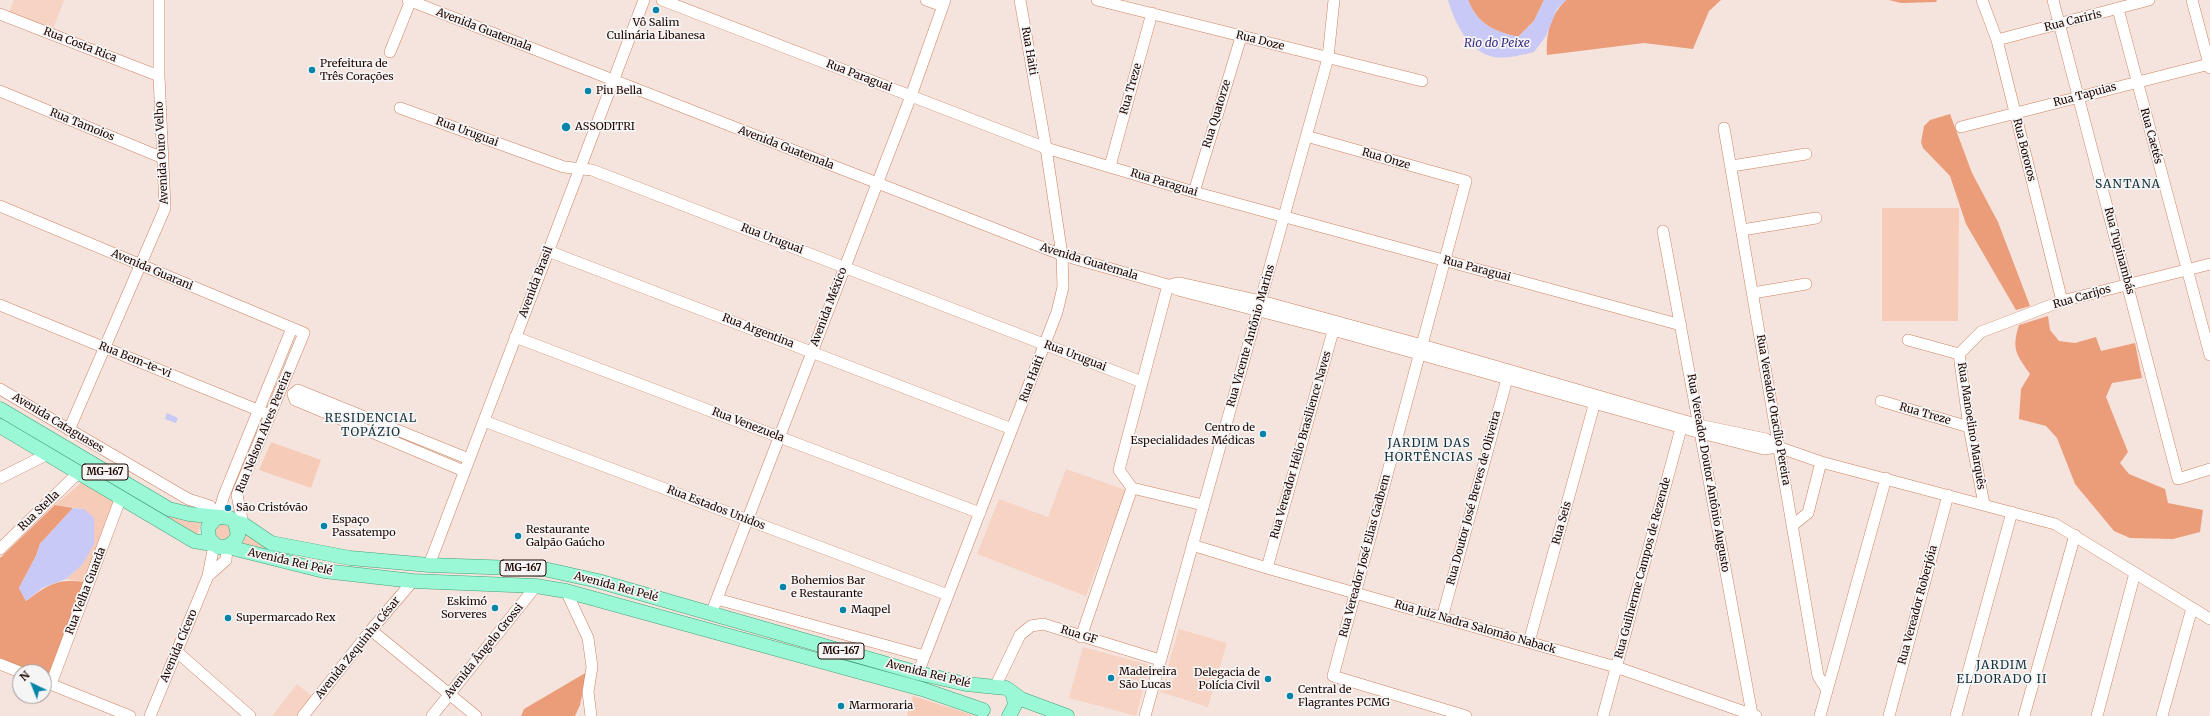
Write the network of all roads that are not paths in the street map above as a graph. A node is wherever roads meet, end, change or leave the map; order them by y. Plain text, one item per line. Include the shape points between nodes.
1 (159, 0) edge
2 (410, 0) edge
3 (644, 0) edge
4 (662, 0) edge
5 (926, 0) edge
6 (1020, 0) edge
7 (1097, 0) edge
8 (1334, 0) edge
9 (1982, 0) edge
10 (2053, 0) edge
11 (2149, 0) edge
12 (2192, 0) edge
13 (944, 3) edge
14 (2118, 9) junction
15 (1152, 13) junction
16 (0, 14) edge
17 (2059, 24) junction
18 (1241, 37) junction
19 (1997, 40) junction
20 (390, 52) dead end
21 (1328, 58) junction
22 (2210, 66) edge
23 (159, 76) junction
24 (613, 80) junction
25 (1422, 81) dead end
26 (2136, 82) junction
27 (0, 92) edge
28 (911, 96) junction
29 (2077, 98) junction
30 (400, 108) dead end
31 (2015, 113) junction
32 (1724, 128) dead end
33 (1960, 128) dead end
34 (1306, 136) junction
35 (1046, 148) junction
36 (1806, 154) dead end
37 (163, 158) junction
38 (1110, 166) junction
39 (1732, 166) junction
40 (580, 169) junction
41 (1466, 181) joint
42 (877, 183) junction
43 (1194, 192) junction
44 (0, 206) edge
45 (1283, 217) junction
46 (1816, 218) dead end
47 (1742, 230) junction
48 (1663, 231) dead end
49 (548, 251) junction
50 (1062, 255) junction
51 (1446, 260) junction
52 (2210, 264) edge
53 (140, 266) junction
54 (845, 267) junction
55 (2188, 270) junction
56 (1806, 284) dead end
57 (2128, 284) junction
58 (1168, 285) junction
59 (1753, 293) junction
60 (2062, 301) junction
61 (0, 305) edge
62 (1260, 305) junction
63 (1681, 325) junction
64 (1334, 326) junction
65 (292, 328) junction
66 (304, 333) joint
67 (516, 337) junction
68 (1908, 340) dead end
69 (1045, 344) junction
70 (105, 347) junction
71 (1421, 349) junction
72 (1961, 351) junction
73 (812, 352) junction
74 (2210, 355) edge
75 (1507, 379) junction
76 (1142, 382) junction
77 (0, 389) edge
78 (1596, 399) junction
79 (1881, 401) dead end
80 (0, 409) edge
81 (259, 410) junction
82 (270, 415) junction
83 (375, 420) junction
84 (484, 421) junction
85 (1682, 424) junction
86 (0, 426) edge
87 (1969, 427) junction
88 (1012, 429) junction
89 (1700, 429) junction
90 (69, 430) junction
91 (370, 432) junction
92 (779, 437) junction
93 (1778, 448) junction
94 (48, 454) junction
95 (469, 459) junction
96 (1821, 462) junction
97 (2210, 469) edge
98 (464, 471) junction
99 (78, 473) junction
100 (0, 478) edge
101 (1886, 478) junction
102 (1132, 488) junction
103 (1948, 495) junction
104 (121, 497) junction
105 (1984, 504) junction
106 (1203, 505) junction
107 (2012, 512) junction
108 (980, 513) junction
109 (216, 518) junction
110 (747, 519) junction
111 (1793, 525) junction
112 (239, 526) junction
113 (2074, 535) junction
114 (220, 545) junction
115 (1192, 545) junction
116 (0, 549) edge
117 (429, 565) junction
118 (1267, 568) junction
119 (2135, 573) junction
120 (413, 581) junction
121 (536, 586) junction
122 (566, 591) junction
123 (1355, 592) junction
124 (948, 595) junction
125 (716, 599) junction
126 (2192, 608) junction
127 (711, 614) junction
128 (1442, 618) junction
129 (2210, 619) edge
130 (371, 630) junction
131 (1081, 636) junction
132 (1529, 642) junction
133 (176, 651) junction
134 (924, 656) junction
135 (1160, 660) junction
136 (0, 664) edge
137 (1616, 667) junction
138 (12, 669) edge
139 (52, 670) edge
140 (918, 673) junction
141 (52, 685) edge
142 (1002, 689) junction
143 (1827, 690) junction
144 (449, 694) junction
145 (986, 713) edge
146 (1754, 715) edge
147 (130, 716) edge
148 (150, 716) edge
149 (250, 716) edge
150 (303, 716) edge
151 (432, 716) edge
152 (476, 716) edge
153 (591, 716) edge
154 (1009, 716) edge
155 (1067, 716) edge
156 (1145, 716) edge
157 (1466, 716) edge
158 (1603, 716) edge
159 (1820, 716) edge
160 (1889, 716) edge
161 (1956, 716) edge
162 (2024, 716) edge
163 (2098, 716) edge
164 (2162, 716) edge

1 - 23 street, Avenida Ouro Velho
2 - 20 street
2 - 24 street, Avenida Guatemala
3 - 24 street, Avenida Brasil
4 - 28 street, Rua Paraguai
5 - 13 street
6 - 35 street, Rua Haiti
7 - 15 street, Rua Doze
8 - 21 street, Rua Vicente Antônio Marins
9 - 19 street, Rua Bororos
10 - 17 street, Rua Tupinambás
11 - 14 street, Rua Cariris
12 - 22 street
13 - 28 street, Avenida México
14 - 17 street, Rua Cariris
14 - 26 street, Rua Caetés
15 - 18 street, Rua Doze
15 - 38 street, Rua Treze
16 - 23 street, Rua Costa Rica
17 - 19 street, Rua Cariris
17 - 29 street, Rua Tupinambás
18 - 21 street, Rua Doze
18 - 43 street, Rua Quatorze
19 - 31 street, Rua Bororos
21 - 25 street, Rua Doze
21 - 34 street, Rua Vicente Antônio Marins
22 - 26 street, Rua Tapuias
23 - 37 street, Avenida Ouro Velho
24 - 40 street, Avenida Brasil
24 - 42 street, Avenida Guatemala
26 - 29 street, Rua Tapuias
26 - 55 street, Rua Caetés
27 - 37 street, Rua Tamoios
28 - 35 street, Rua Paraguai
28 - 42 street, Avenida México
29 - 31 street, Rua Tapuias
29 - 57 street, Rua Tupinambás
30 - 40 street, Rua Uruguai via 564,167
31 - 33 street, Rua Tapuias
31 - 60 street, Rua Bororos
32 - 39 street, Rua Vereador Otacílio Pereira
34 - 41 street, Rua Onze
34 - 45 street, Rua Vicente Antônio Marins
35 - 38 street, Rua Paraguai
35 - 50 street, Rua Haiti
36 - 39 street
37 - 53 street, Avenida Ouro Velho via 165,208
38 - 43 street, Rua Paraguai
39 - 47 street, Rua Vereador Otacílio Pereira
40 - 49 street, Avenida Brasil
40 - 54 street, Rua Uruguai via 592,170
41 - 51 street, Rua Vereador José Elias Gadbem
42 - 50 street, Avenida Guatemala
42 - 54 street, Avenida México
43 - 45 street, Rua Paraguai
44 - 53 street, Avenida Guarani
45 - 51 street, Rua Paraguai
45 - 62 street, Rua Vicente Antônio Marins
46 - 47 street
47 - 59 street, Rua Vereador Otacílio Pereira
48 - 63 street, Rua Vereador Doutor Antônio Augusto
49 - 67 street, Avenida Brasil
49 - 73 street, Rua Argentina
50 - 58 street, Avenida Guatemala
50 - 69 street, Rua Haiti via 1063,288
51 - 63 street, Rua Paraguai
51 - 71 street, Rua Vereador José Elias Gadbem
52 - 55 street, Rua Carijos
53 - 65 street, Avenida Guarani
53 - 70 street, Avenida Ouro Velho
54 - 69 street, Rua Uruguai
54 - 73 street, Avenida México
55 - 57 street, Rua Carijos
55 - 74 street, Rua Caetés
56 - 59 street
57 - 60 street, Rua Carijos
57 - 97 street, Rua Tupinambás via 2178,479
58 - 62 street, Avenida Guatemala via 1178,290
58 - 76 street
59 - 93 street, Rua Vereador Otacílio Pereira
60 - 72 street, Rua Carijos via 1981,332
61 - 70 street, Rua Bem-te-vi
62 - 64 street, Avenida Guatemala
62 - 106 street, Rua Vicente Antônio Marins
63 - 89 street, Rua Vereador Doutor Antônio Augusto
64 - 71 street, Avenida Guatemala
64 - 118 street, Rua Vereador Hélio Brasilience Naves
65 - 66 street, Avenida Guarani
65 - 81 street, Rua Nelson Alves Pereira
66 - 82 street, Rua Nelson Alves Pereira
67 - 84 street, Avenida Brasil
67 - 92 street, Rua Venezuela
68 - 72 street
69 - 76 street, Rua Uruguai
69 - 88 street, Rua Haiti
70 - 81 street, Rua Bem-te-vi
70 - 90 street, Avenida Ouro Velho
71 - 75 street
71 - 78 street
71 - 123 street, Rua Vereador José Elias Gadbem
72 - 87 street, Rua Manoelino Marquês
73 - 88 street, Rua Argentina
73 - 92 street, Avenida México
75 - 78 street
75 - 128 street, Rua Doutor José Breves de Oliveira
76 - 102 street via 1119,470
77 - 90 street, Avenida Cataguases
78 - 85 street
78 - 132 street, Rua Seis
79 - 87 street, Rua Treze
80 - 109 main road, Avenida Rei Pelé / MG-167 via 169,509
81 - 82 street, Rua Bem-te-vi
81 - 109 street, Rua Nelson Alves Pereira
82 - 112 street, Rua Nelson Alves Pereira via 237,495
83 - 91 street
83 - 91 street via 298,390 293,394 295,400
83 - 95 street
84 - 95 street, Avenida Brasil
84 - 110 street, Rua Estados Unidos
85 - 89 street
85 - 137 street, Rua Guilherme Campos de Rezende
86 - 94 main road, Avenida Rei Pelé / MG-167
87 - 105 street, Rua Manoelino Marquês
88 - 108 street, Rua Haiti
89 - 93 street via 1766,439
89 - 146 street, Rua Vereador Doutor Antônio Augusto
90 - 109 street, Avenida Cataguases via 188,499 210,506
91 - 98 street
92 - 108 street, Rua Venezuela
92 - 110 street, Avenida México
93 - 96 street
93 - 111 street, Rua Vereador Otacílio Pereira
94 - 99 main road, Avenida Rei Pelé / MG-167
94 - 100 street
95 - 98 street, Avenida Brasil
96 - 101 street
96 - 111 street via 1808,513
98 - 117 street, Avenida Brasil
99 - 104 main road, Avenida Rei Pelé / MG-167
99 - 116 street, Rua Stella
101 - 103 street
101 - 143 street
102 - 106 street
102 - 131 street
103 - 105 street
103 - 160 street, Rua Vereador Roberjóia
104 - 114 main road, Avenida Rei Pelé / MG-167 via 194,541
104 - 139 street, Rua Velha Guarda
105 - 107 street
106 - 115 street, Rua Vicente Antônio Marins
107 - 113 street via 2055,524
107 - 161 street
108 - 124 street, Rua Haiti
109 - 112 main road, Avenida Rei Pelé via 230,518
109 - 114 main road via 208,527 207,533
110 - 124 street, Rua Estados Unidos
110 - 125 street, Avenida México
111 - 143 street, Rua Vereador Otacílio Pereira via 1818,676
112 - 114 main road, Avenida Rei Pelé via 236,540
112 - 117 main road, Avenida Rei Pelé / MG-167 via 271,543 312,552
113 - 119 street
113 - 162 street
114 - 120 main road, Avenida Rei Pelé / MG-167 via 324,571
114 - 133 street, Avenida Cícero
115 - 118 street, Rua Juiz Nadra Salomão Naback
115 - 135 street, Rua Vicente Antônio Marins
117 - 127 main road, Avenida Rei Pelé / MG-167 via 544,569
118 - 123 street, Rua Juiz Nadra Salomão Naback
119 - 126 street
119 - 163 street
120 - 121 main road, Avenida Rei Pelé / MG-167
120 - 130 street, Avenida Zequinha César
121 - 122 main road, Avenida Rei Pelé / MG-167
121 - 144 street, Avenida Ângelo Grossi
122 - 145 main road, Avenida Rei Pelé / MG-167 via 922,689
122 - 153 street via 588,638 592,667 588,692
123 - 128 street, Rua Juiz Nadra Salomão Naback
123 - 157 street, Rua Vereador José Elias Gadbem via 1333,676
124 - 134 street, Rua Haiti
125 - 127 street, Avenida México
125 - 134 street
126 - 129 street
126 - 164 street
127 - 140 main road, Avenida Rei Pelé / MG-167
128 - 132 street, Rua Juiz Nadra Salomão Naback
130 - 144 street
130 - 150 street, Avenida Zequinha César
131 - 135 street, Rua GF
131 - 142 street, Rua GF via 1043,624 1031,626 1020,635
132 - 137 street, Rua Juiz Nadra Salomão Naback
133 - 148 street, Avenida Cícero
133 - 149 street
134 - 140 street, Rua Haiti
135 - 156 street, Rua Vicente Antônio Marins
136 - 138 street
137 - 146 street, Rua Juiz Nadra Salomão Naback
137 - 158 street, Rua Guilherme Campos de Rezende
140 - 142 main road, Avenida Rei Pelé / MG-167
141 - 147 street
142 - 145 main road, Avenida Rei Pelé via 988,690 982,699
142 - 154 main road via 1015,705
142 - 155 main road, Avenida Rei Pelé / MG-167
143 - 159 street
144 - 151 street, Avenida Ângelo Grossi
144 - 152 street

